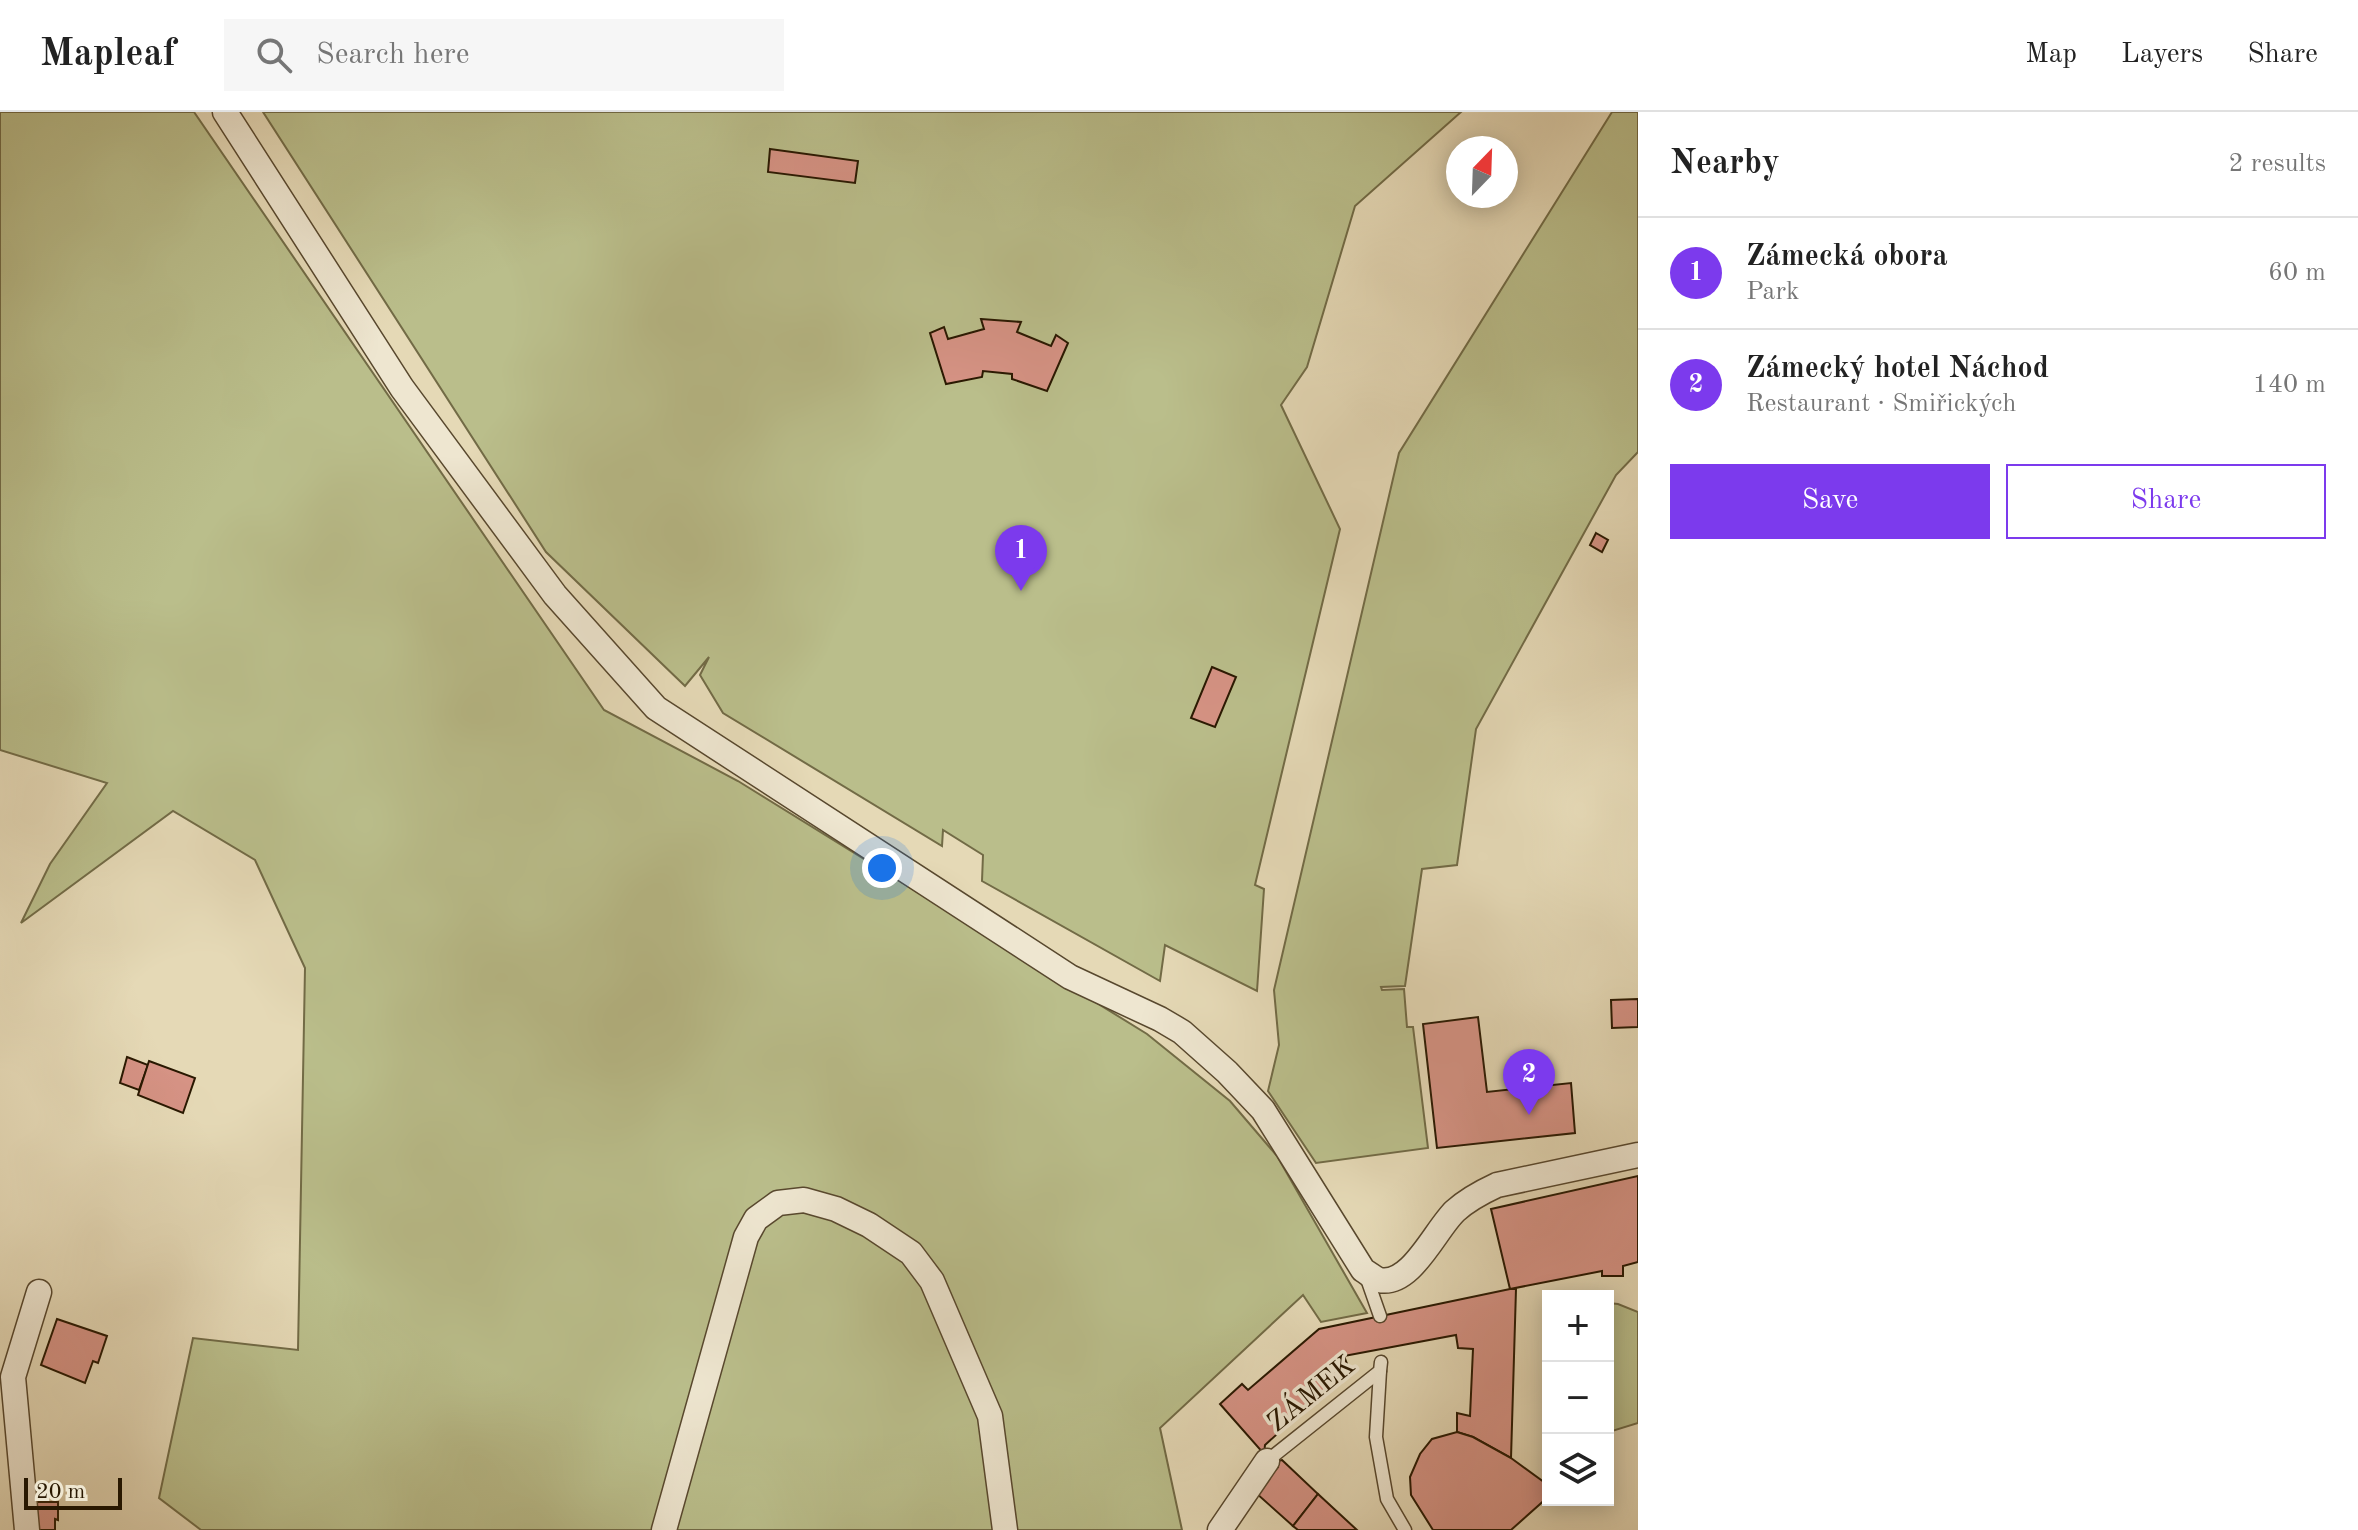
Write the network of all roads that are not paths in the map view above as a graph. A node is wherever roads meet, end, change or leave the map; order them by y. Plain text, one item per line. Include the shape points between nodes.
1 (225, 112) edge
2 (1638, 1155) edge
3 (1363, 1270) junction
4 (39, 1292) dead end
5 (1380, 1316) dead end
6 (1267, 1461) joint
7 (27, 1530) edge
8 (664, 1530) edge
9 (1005, 1530) edge
10 (1220, 1530) edge
11 (1405, 1530) edge

1 - 3 street via 402,388 555,595 656,708 1070,977 1182,1032 1263,1110
2 - 3 street via 1497,1185 1456,1210 1405,1273 1378,1280
3 - 5 lane
4 - 7 street via 13,1377
6 - 10 street
6 - 11 lane, ZÁMEK via 1381,1367 1376,1437 1387,1499
8 - 9 street via 746,1237 756,1219 778,1203 804,1200 869,1225 911,1253 932,1281 990,1416

